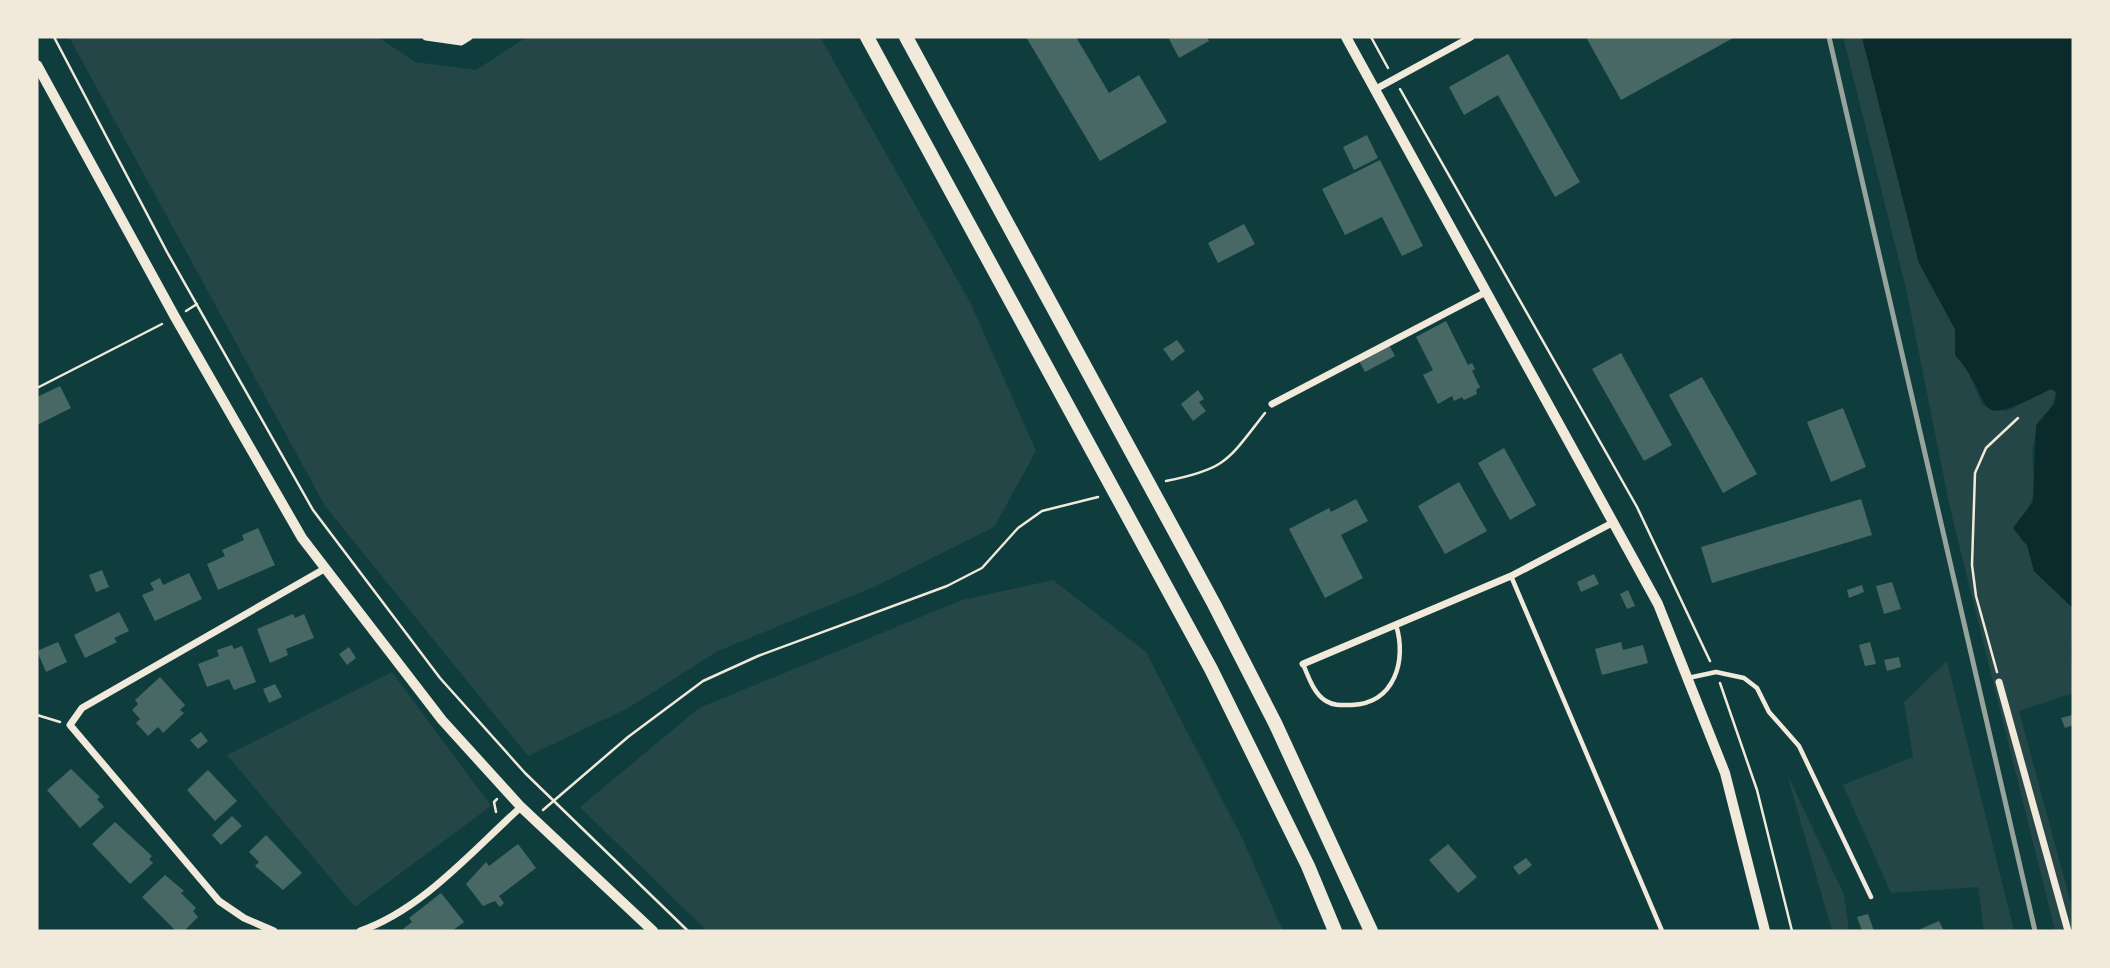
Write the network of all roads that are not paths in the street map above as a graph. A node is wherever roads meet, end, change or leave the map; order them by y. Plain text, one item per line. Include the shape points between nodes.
1 (426, 37) edge
2 (469, 37) edge
3 (867, 37) edge
4 (906, 37) edge
5 (1346, 37) edge
6 (1471, 37) edge
7 (37, 65) edge
8 (1374, 90) junction
9 (1486, 292) junction
10 (1272, 404) road end
11 (1614, 522) junction
12 (326, 568) junction
13 (1511, 576) junction
14 (1396, 625) junction
15 (1303, 664) joint
16 (1687, 678) junction
17 (1999, 682) road end
18 (520, 807) junction
19 (1871, 897) dead end
20 (274, 931) edge
21 (360, 931) edge
22 (653, 931) edge
23 (1335, 931) edge
24 (1371, 931) edge
25 (1661, 931) edge
26 (1765, 931) edge
27 (2068, 931) edge

1 - 2 street via 461,42
3 - 23 highway via 1210,669 1308,866
4 - 24 highway via 1214,604
5 - 8 street
6 - 8 street
7 - 12 street via 175,317 302,538
8 - 9 street
9 - 10 street
9 - 11 street
11 - 13 street
11 - 16 street via 1658,604
12 - 18 street via 442,720
12 - 20 street via 82,708 69,725 219,901
13 - 14 street
13 - 25 lane
14 - 15 street
14 - 15 lane via 1402,643 1399,666 1391,686 1379,697 1359,705 1338,706 1324,700
16 - 19 lane via 1716,673 1744,678 1757,688 1769,712 1800,746
16 - 26 street via 1725,773
17 - 27 street
18 - 21 street via 449,873 385,922
18 - 22 street

